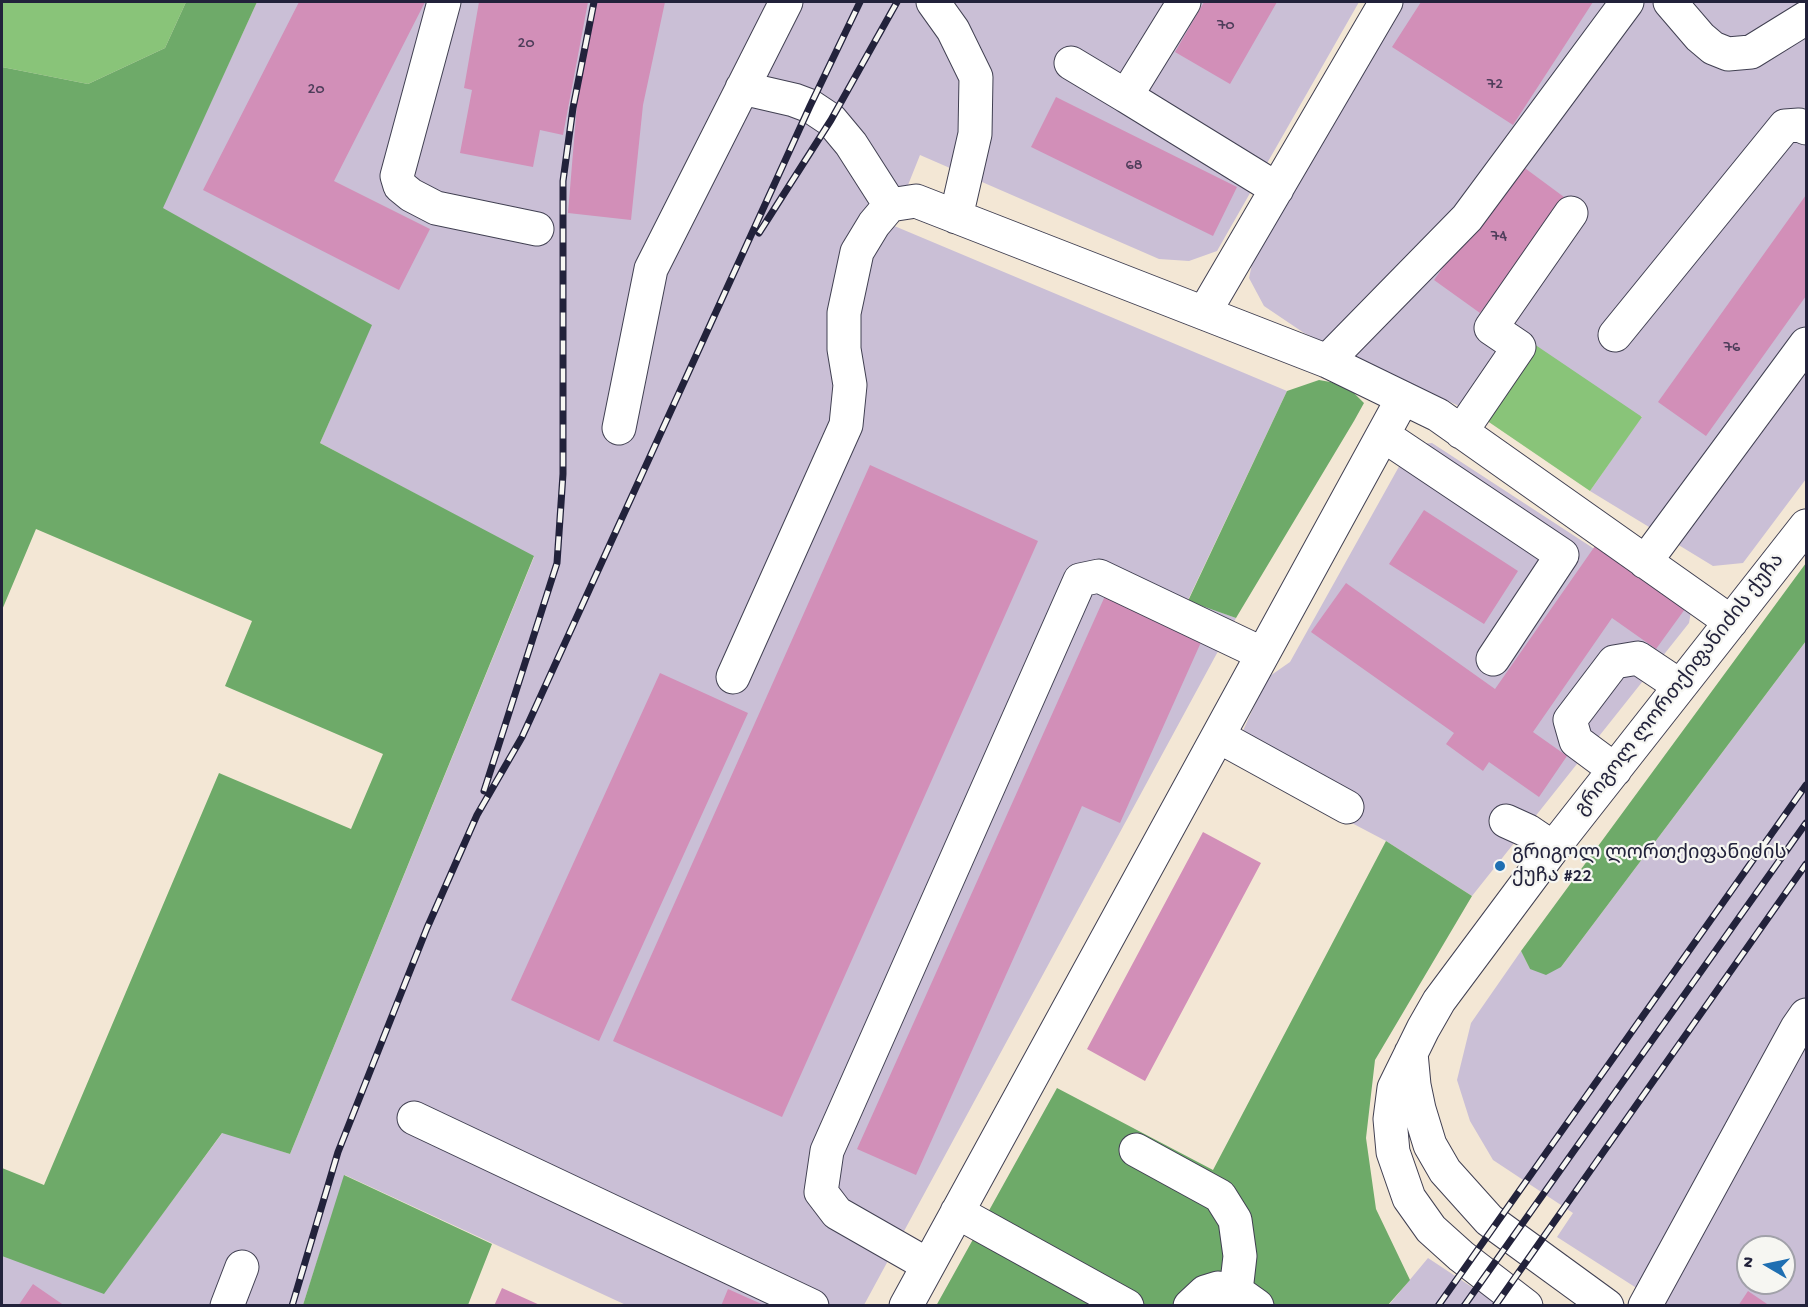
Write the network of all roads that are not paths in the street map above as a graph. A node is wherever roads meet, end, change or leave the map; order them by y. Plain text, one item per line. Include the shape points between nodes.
1 (444, 2) edge
2 (786, 2) edge
3 (933, 2) edge
4 (1184, 2) edge
5 (1386, 2) edge
6 (1627, 2) edge
7 (1670, 2) edge
8 (1806, 18) edge
9 (1071, 63) dead end
10 (742, 88) junction
11 (1126, 96) junction
12 (1806, 128) edge
13 (1277, 189) junction
14 (903, 203) junction
15 (1571, 213) dead end
16 (956, 217) junction
17 (537, 229) dead end
18 (1204, 314) junction
19 (1615, 335) dead end
20 (1806, 344) edge
21 (1327, 361) junction
22 (1403, 398) junction
23 (619, 428) dead end
24 (1461, 432) junction
25 (1383, 435) junction
26 (1806, 526) edge
27 (1645, 562) junction
28 (1731, 622) junction
29 (1263, 654) junction
30 (1493, 659) dead end
31 (734, 677) dead end
32 (1680, 686) junction
33 (1218, 736) junction
34 (1615, 770) junction
35 (1347, 807) dead end
36 (1506, 821) dead end
37 (1553, 848) junction
38 (1806, 1015) edge
39 (1411, 1052) junction
40 (414, 1118) dead end
41 (1136, 1150) dead end
42 (957, 1212) junction
43 (928, 1265) junction
44 (242, 1267) dead end
45 (1246, 1298) edge
46 (227, 1305) edge
47 (812, 1305) edge
48 (906, 1305) edge
49 (1127, 1305) edge
50 (1190, 1305) edge
51 (1526, 1305) edge
52 (1607, 1305) edge
53 (1645, 1305) edge

1 - 17 street via 397,176 400,186 436,208
2 - 10 street
3 - 16 street via 953,30 976,77 975,135
4 - 11 street
5 - 13 street
6 - 21 street via 1467,218
7 - 8 street via 1700,37 1728,54 1751,52
9 - 11 street
10 - 14 street via 802,103 831,120
10 - 23 street via 651,269
11 - 13 street
12 - 19 street via 1785,126
13 - 18 street
14 - 16 street
14 - 31 street via 874,224 857,252 844,313 849,385 846,425
15 - 24 street via 1491,328 1519,347
16 - 18 street
18 - 21 street
20 - 27 street
21 - 22 street
22 - 24 street via 1438,415
22 - 25 street
24 - 27 street
25 - 29 street
25 - 30 street via 1562,555
26 - 28 street, გრიგოლ ლორთქიფანიძის ქუჩა
27 - 28 street
28 - 32 street, გრიგოლ ლორთქიფანიძის ქუჩა
29 - 33 street
29 - 43 street via 1099,576 1080,580 826,1151 821,1192 837,1213
32 - 34 street, გრიგოლ ლორთქიფანიძის ქუჩა
32 - 34 street via 1638,658 1614,662 1570,720 1576,741
33 - 35 street
33 - 42 street
34 - 37 street, გრიგოლ ლორთქიფანიძის ქუჩა
36 - 37 street
37 - 39 street, გრიგოლ ლორთქიფანიძის ქუჩა via 1439,1001
38 - 53 street
39 - 51 street, გრიგოლ ლორთქიფანიძის ქუჩა via 1394,1088 1390,1119 1393,1152 1409,1198 1431,1229
39 - 52 street via 1419,1109 1430,1145 1445,1171 1488,1220
40 - 47 street
41 - 45 street via 1220,1196 1236,1220
42 - 43 street
42 - 49 street
43 - 48 street
44 - 46 street
45 - 50 street via 1218,1288 1205,1292

